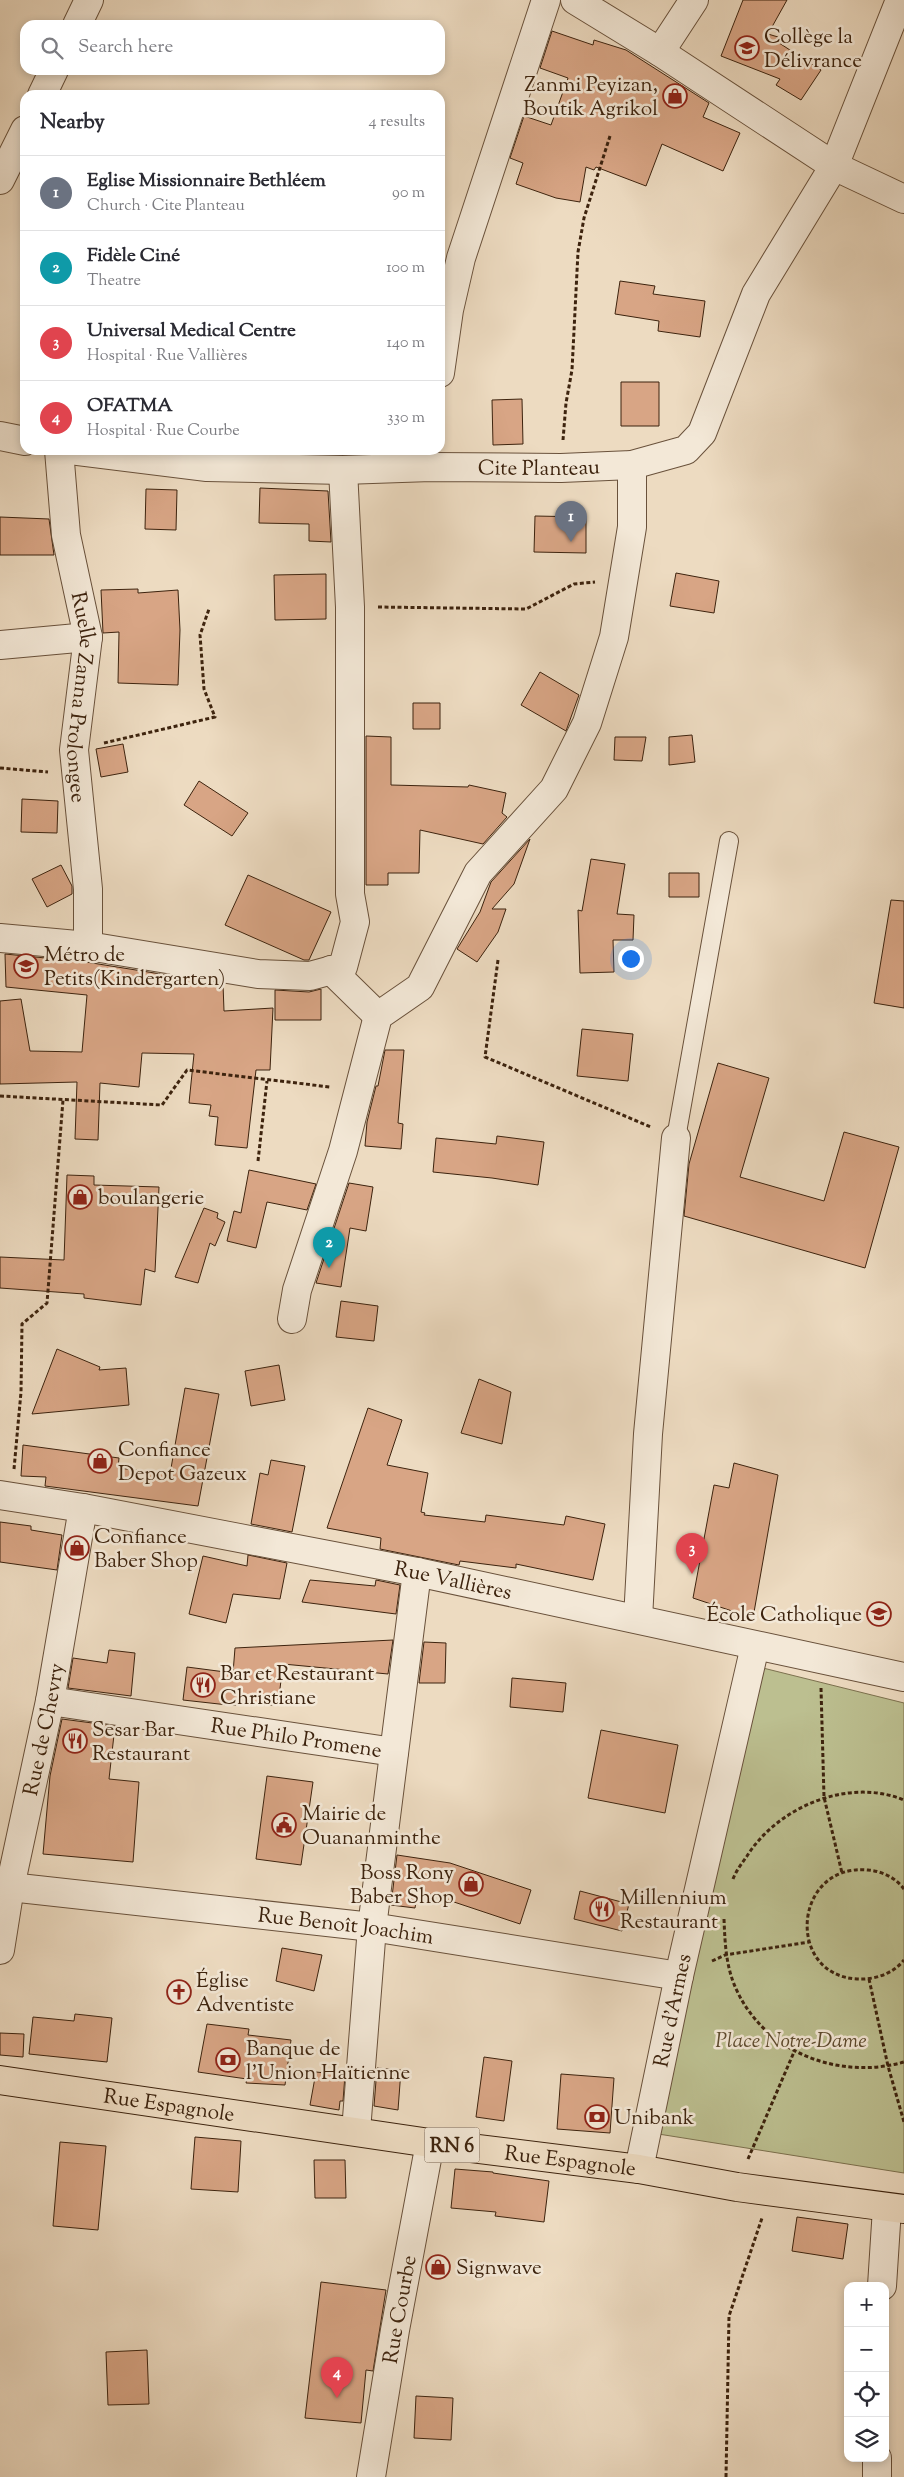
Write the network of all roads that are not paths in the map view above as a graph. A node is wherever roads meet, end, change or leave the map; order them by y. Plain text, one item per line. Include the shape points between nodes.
1 (89, 0) edge
2 (546, 0) edge
3 (575, 0) edge
4 (694, 0) edge
5 (900, 0) edge
6 (79, 20) edge
7 (660, 52) junction
8 (52, 75) edge
9 (44, 90) edge
10 (20, 140) edge
11 (834, 166) junction
12 (0, 180) edge
13 (904, 199) edge
14 (445, 338) edge
15 (0, 436) edge
16 (20, 440) edge
17 (59, 455) edge
18 (110, 455) edge
19 (432, 458) edge
20 (632, 465) junction
21 (343, 470) junction
22 (88, 637) junction
23 (0, 645) edge
24 (729, 841) dead end
25 (0, 938) edge
26 (88, 946) junction
27 (332, 970) junction
28 (378, 1016) junction
29 (676, 1138) joint
30 (292, 1319) dead end
31 (6, 1496) edge
32 (83, 1508) junction
33 (417, 1572) junction
34 (638, 1619) junction
35 (755, 1646) junction
36 (904, 1677) edge
37 (50, 1701) junction
38 (394, 1752) junction
39 (10, 1887) junction
40 (372, 1927) junction
41 (0, 1950) edge
42 (679, 1976) junction
43 (0, 2080) edge
44 (356, 2131) junction
45 (430, 2143) junction
46 (639, 2169) junction
47 (892, 2214) edge
48 (882, 2282) edge
49 (877, 2462) edge
50 (371, 2477) edge
51 (877, 2477) edge

1 - 6 street
2 - 14 street via 461,258
3 - 7 street
4 - 7 street
5 - 11 street, Cite Planteau
7 - 11 street
8 - 9 street
10 - 12 street
11 - 13 street
11 - 20 street, Cite Planteau via 756,294 702,433 686,450
15 - 16 street
17 - 22 street, Ruelle Zanna Prolongee via 66,535
18 - 21 street, Cite Planteau via 207,467
19 - 20 street, Cite Planteau via 560,468
19 - 21 street, Cite Planteau
20 - 28 street via 632,527 614,637 587,723 554,789 478,873 420,987
21 - 27 street via 350,607 350,894 355,922 343,967
22 - 23 street
22 - 26 street, Ruelle Zanna Prolongee via 75,762 88,890
24 - 29 lane
25 - 26 street
26 - 27 street via 258,974 310,976
27 - 28 street
28 - 30 street via 343,1151 297,1290
29 - 34 street via 648,1434
31 - 32 street, Rue Vallières
32 - 33 street, Rue Vallières
32 - 37 street, Rue de Chevry
33 - 34 street, Rue Vallières
33 - 38 street
34 - 35 street, Rue Vallières
35 - 36 street, Rue Vallières
35 - 42 street, Rue d'Armes
37 - 38 street, Rue Philo Promene
37 - 39 street, Rue de Chevry
38 - 40 street
39 - 40 street, Rue Benoît Joachim
39 - 41 street, Rue de Chevry
40 - 42 street, Rue Benoît Joachim
40 - 44 street
42 - 46 street, Rue d'Armes
43 - 44 main road, Rue Espagnole / RN 6
44 - 45 main road, Rue Espagnole / RN 6
45 - 46 main road, Rue Espagnole / RN 6
45 - 50 street, Rue Courbe
46 - 47 main road, Rue Espagnole / RN 6
47 - 48 street via 883,2256
49 - 51 street

